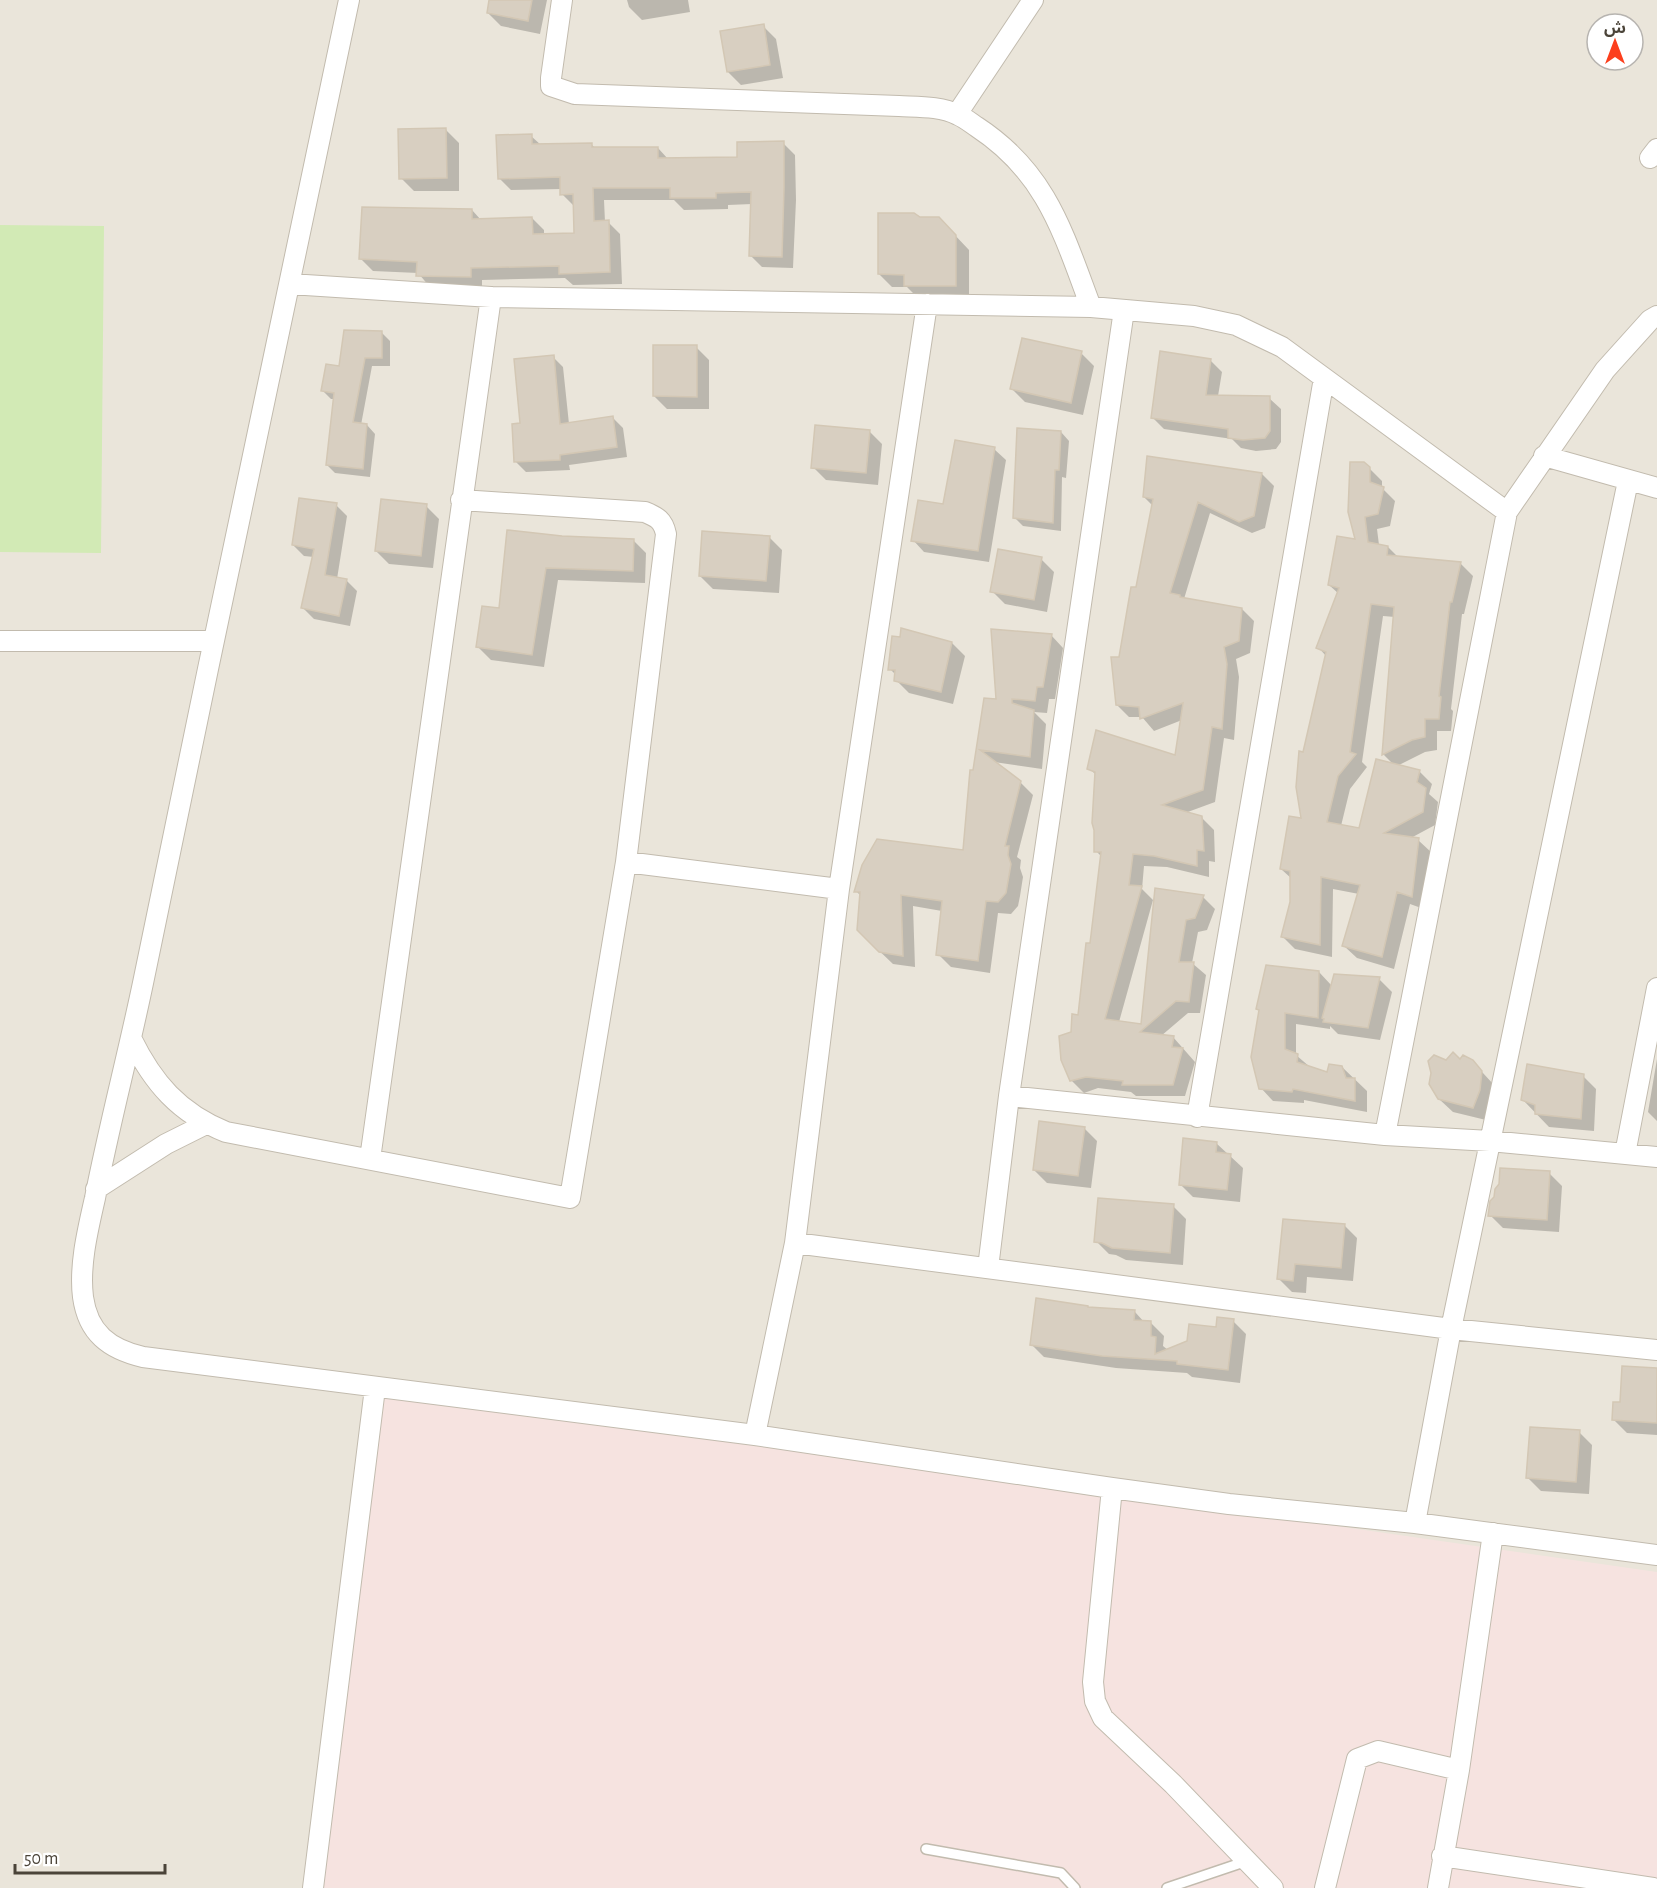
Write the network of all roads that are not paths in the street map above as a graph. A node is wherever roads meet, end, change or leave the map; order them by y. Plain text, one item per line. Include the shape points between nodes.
1 (349, 0) edge
2 (562, 0) edge
3 (1033, 0) edge
4 (957, 114) junction
5 (290, 284) junction
6 (491, 297) junction
7 (927, 304) junction
8 (1091, 307) junction
9 (1124, 310) junction
10 (1657, 316) edge
11 (1324, 378) junction
12 (1544, 456) junction
13 (1628, 481) junction
14 (1657, 488) edge
15 (461, 500) junction
16 (1507, 512) junction
17 (0, 641) edge
18 (213, 641) junction
19 (626, 862) junction
20 (839, 889) junction
21 (1657, 988) edge
22 (131, 1038) junction
23 (1009, 1096) junction
24 (1197, 1117) junction
25 (206, 1124) junction
26 (1385, 1135) junction
27 (1490, 1141) junction
28 (1625, 1154) junction
29 (1657, 1157) edge
30 (370, 1159) junction
31 (96, 1189) junction
32 (795, 1243) junction
33 (988, 1268) junction
34 (1452, 1329) junction
35 (1657, 1350) edge
36 (375, 1388) junction
37 (755, 1435) junction
38 (1112, 1488) junction
39 (1415, 1523) junction
40 (1493, 1533) junction
41 (1657, 1555) edge
42 (1459, 1770) junction
43 (926, 1848) dead end
44 (1442, 1856) junction
45 (1249, 1860) junction
46 (313, 1888) edge
47 (1075, 1888) edge
48 (1167, 1888) edge
49 (1274, 1888) edge
50 (1325, 1888) edge
51 (1438, 1888) edge
52 (1653, 1888) edge

1 - 5 street
2 - 4 street via 551,86 562,91 934,108
3 - 4 street
4 - 8 street via 1016,157 1038,184 1054,213
5 - 6 street
5 - 18 street
6 - 7 street
6 - 15 street
7 - 8 street
7 - 20 street
8 - 9 street
9 - 11 street via 1194,316 1236,325 1282,347
9 - 23 street
10 - 12 street via 1605,370
11 - 16 street
11 - 24 street
12 - 13 street
12 - 16 street
13 - 14 street
13 - 27 street
15 - 19 street via 645,512 664,524 666,546
15 - 30 street
16 - 26 street
17 - 18 street
18 - 22 street
19 - 20 street
19 - 30 street via 570,1198
20 - 32 street
21 - 28 street
22 - 25 street via 162,1087 188,1113
22 - 31 street
23 - 24 street
23 - 33 street
24 - 26 street
25 - 30 street via 243,1136
25 - 31 street via 166,1143
26 - 27 street
27 - 28 street
27 - 34 street
28 - 29 street
31 - 36 street via 82,1295 93,1327 114,1347 143,1357
32 - 33 street
32 - 37 street
33 - 34 street
34 - 35 street
34 - 39 street
36 - 37 street
36 - 46 street
37 - 38 street
38 - 39 street
38 - 45 street via 1093,1682 1095,1701 1103,1718
39 - 40 street
40 - 41 street
40 - 42 street
42 - 44 street
42 - 50 street via 1378,1751 1357,1759
43 - 47 lane via 1061,1873
44 - 51 street
44 - 52 street
45 - 48 lane
45 - 49 street

